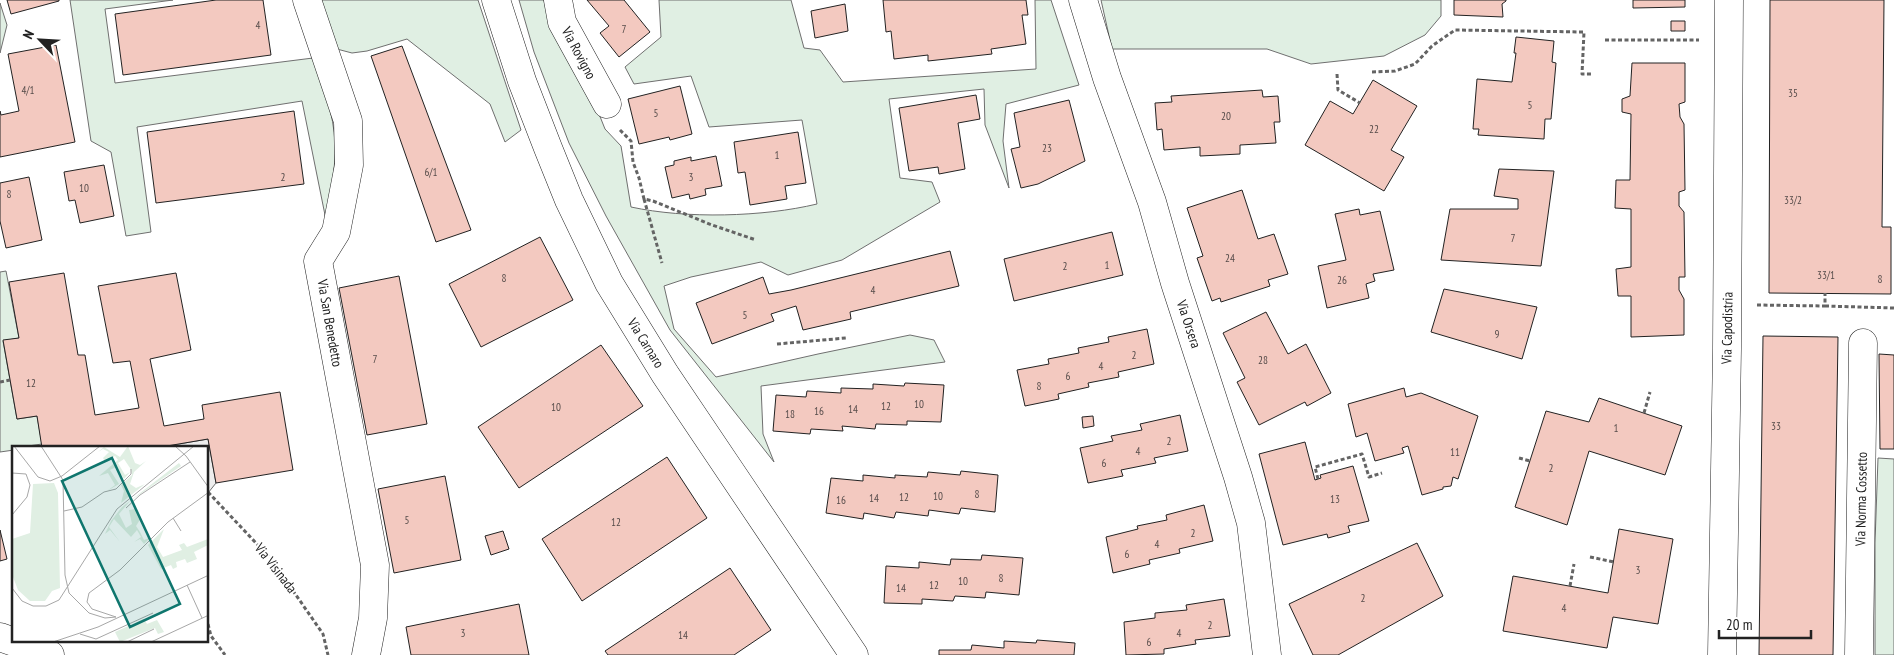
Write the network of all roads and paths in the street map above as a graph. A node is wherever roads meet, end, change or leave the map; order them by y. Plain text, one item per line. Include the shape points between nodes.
1 (307, 0) edge
2 (496, 0) edge
3 (558, 0) edge
4 (1083, 0) edge
5 (1729, 0) edge
6 (1605, 40) dead end
7 (1730, 40) junction
8 (1372, 72) dead end
9 (1337, 74) dead end
10 (1593, 74) dead end
11 (1360, 103) dead end
12 (606, 104) joint
13 (644, 199) junction
14 (756, 240) dead end
15 (662, 263) dead end
16 (1825, 293) dead end
17 (1752, 305) dead end
18 (1825, 306) junction
19 (1894, 308) edge
20 (846, 338) dead end
21 (1863, 343) dead end
22 (777, 344) dead end
23 (10, 380) dead end
24 (0, 382) edge
25 (1650, 392) dead end
26 (1644, 413) dead end
27 (1519, 458) dead end
28 (1530, 461) dead end
29 (1382, 474) dead end
30 (1318, 479) dead end
31 (209, 493) edge
32 (1590, 557) dead end
33 (1614, 562) dead end
34 (1574, 564) dead end
35 (1570, 586) dead end
36 (209, 627) edge
37 (0, 637) edge
38 (12, 641) edge
39 (14, 642) edge
40 (50, 655) edge
41 (225, 655) edge
42 (328, 655) edge
43 (366, 655) edge
44 (854, 655) edge
45 (1267, 655) edge
46 (1722, 655) edge
47 (1860, 655) edge

1 - 43 street, Via San Benedetto via 348,121 349,165 336,232 318,261 375,565 373,618
2 - 44 street, Via Carnaro via 548,148 609,283 665,374
3 - 12 street, Via Rovigno via 562,22
4 - 45 street, Via Orsera via 1106,78 1152,202 1251,523
5 - 7 street, Via Capodistria
6 - 7 path
7 - 46 street, Via Capodistria
8 - 10 path via 1395,71 1415,64 1432,46 1455,30 1584,32 1582,74
9 - 11 path via 1338,90
12 - 13 path via 614,123 630,141
13 - 14 path
13 - 15 path
16 - 18 path
17 - 18 path
18 - 19 path
20 - 22 path
21 - 47 street, Via Norma Cossetto
23 - 24 path
25 - 26 path
27 - 28 path
29 - 30 path via 1369,477 1362,454 1315,467
31 - 42 path, Via Visinada via 271,559 323,634
32 - 33 path
34 - 35 path
36 - 41 path
37 - 38 street
39 - 40 street

